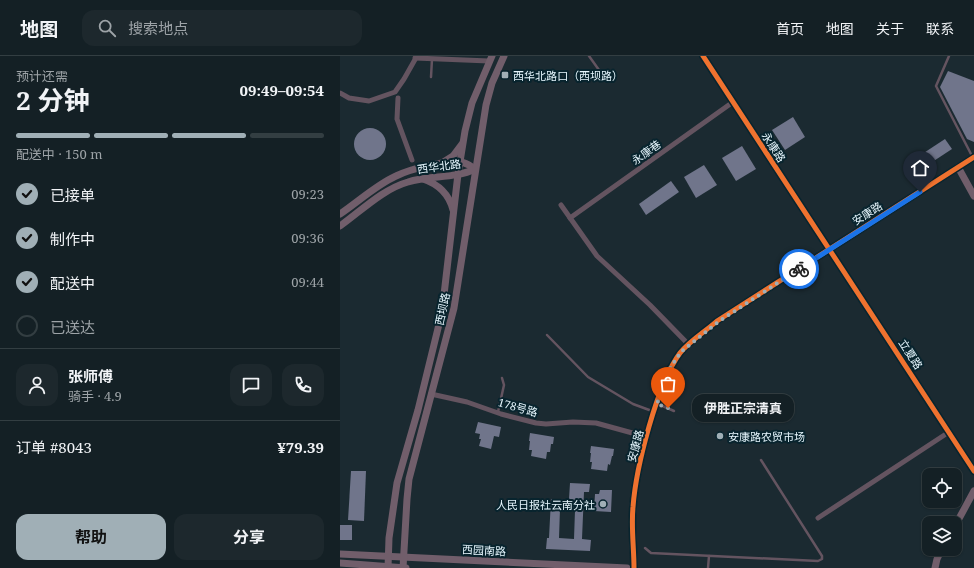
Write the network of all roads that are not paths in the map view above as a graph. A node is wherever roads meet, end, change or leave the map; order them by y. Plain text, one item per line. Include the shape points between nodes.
1 (504, 56) edge
2 (589, 56) edge
3 (703, 56) edge
4 (949, 56) edge
5 (416, 57) edge
6 (440, 58) edge
7 (432, 59) junction
8 (490, 59) edge
9 (431, 77) dead end
10 (604, 77) dead end
11 (340, 93) edge
12 (398, 98) dead end
13 (733, 102) junction
14 (464, 136) junction
15 (974, 157) edge
16 (412, 160) dead end
17 (460, 162) junction
18 (437, 164) junction
19 (958, 167) junction
20 (475, 169) junction
21 (458, 174) junction
22 (422, 178) junction
23 (974, 196) edge
24 (561, 205) dead end
25 (454, 213) junction
26 (340, 214) edge
27 (570, 218) junction
28 (340, 226) edge
29 (830, 249) junction
30 (548, 335) dead end
31 (689, 345) junction
32 (502, 378) dead end
33 (431, 394) junction
34 (657, 404) junction
35 (674, 411) dead end
36 (498, 412) junction
37 (655, 412) junction
38 (949, 432) junction
39 (647, 436) junction
40 (761, 460) dead end
41 (974, 471) edge
42 (974, 491) edge
43 (960, 516) edge
44 (818, 518) dead end
45 (645, 548) dead end
46 (340, 554) edge
47 (709, 556) junction
48 (938, 556) edge
49 (389, 557) junction
50 (404, 558) junction
51 (340, 563) edge
52 (388, 567) edge
53 (403, 568) edge
54 (407, 568) edge
55 (626, 568) edge
56 (634, 568) edge
57 (708, 568) edge
58 (935, 568) edge

1 - 20 main road, 西坝路 via 486,105
2 - 10 lane
3 - 13 street, 永康路
4 - 15 lane via 936,86
5 - 7 street
5 - 11 street via 395,92 369,101 349,98
6 - 7 street
6 - 8 street
7 - 9 lane
8 - 14 main road, 西坝路 via 472,103
12 - 16 street via 397,119
13 - 27 street, 永康巷
13 - 29 street, 永康路
14 - 17 main road, 西坝路
14 - 18 main road via 453,156
15 - 19 main road, 安康路
17 - 18 main road, 西华北路
17 - 20 main road, 西华北路
17 - 21 main road, 西坝路
18 - 26 main road, 西华北路 via 395,176
19 - 23 main road
19 - 29 main road, 安康路
20 - 21 main road, 西华北路
20 - 33 main road, 西坝路 via 454,308
21 - 22 main road, 西华北路
21 - 25 main road, 西坝路
22 - 25 main road via 442,190 450,200
22 - 28 main road, 西华北路 via 387,192
24 - 27 street
25 - 49 main road, 西坝路 via 442,312 397,483 389,538
27 - 31 street via 604,264 650,305
29 - 31 main road, 安康路 via 718,322
29 - 38 street, 立夏路
30 - 37 lane via 588,378 633,404
31 - 34 main road, 安康路 via 670,368
32 - 36 lane via 504,385
33 - 36 street, 178号路
33 - 50 main road, 西坝路 via 409,480
34 - 35 lane
34 - 37 main road, 安康路
36 - 39 street, 178号路 via 536,423 596,423
37 - 39 main road, 安康路
38 - 41 street, 立夏路
38 - 44 street
39 - 56 main road, 安康路 via 637,476 633,508
40 - 47 lane via 822,559 818,562
42 - 43 main road
45 - 47 lane via 651,553
46 - 49 main road, 西园南路
47 - 57 lane
48 - 58 main road
49 - 50 main road, 西园南路
49 - 52 main road, 西坝路
50 - 53 main road, 西坝路
50 - 55 main road, 西园南路
51 - 52 main road
52 - 53 main road
53 - 54 main road

